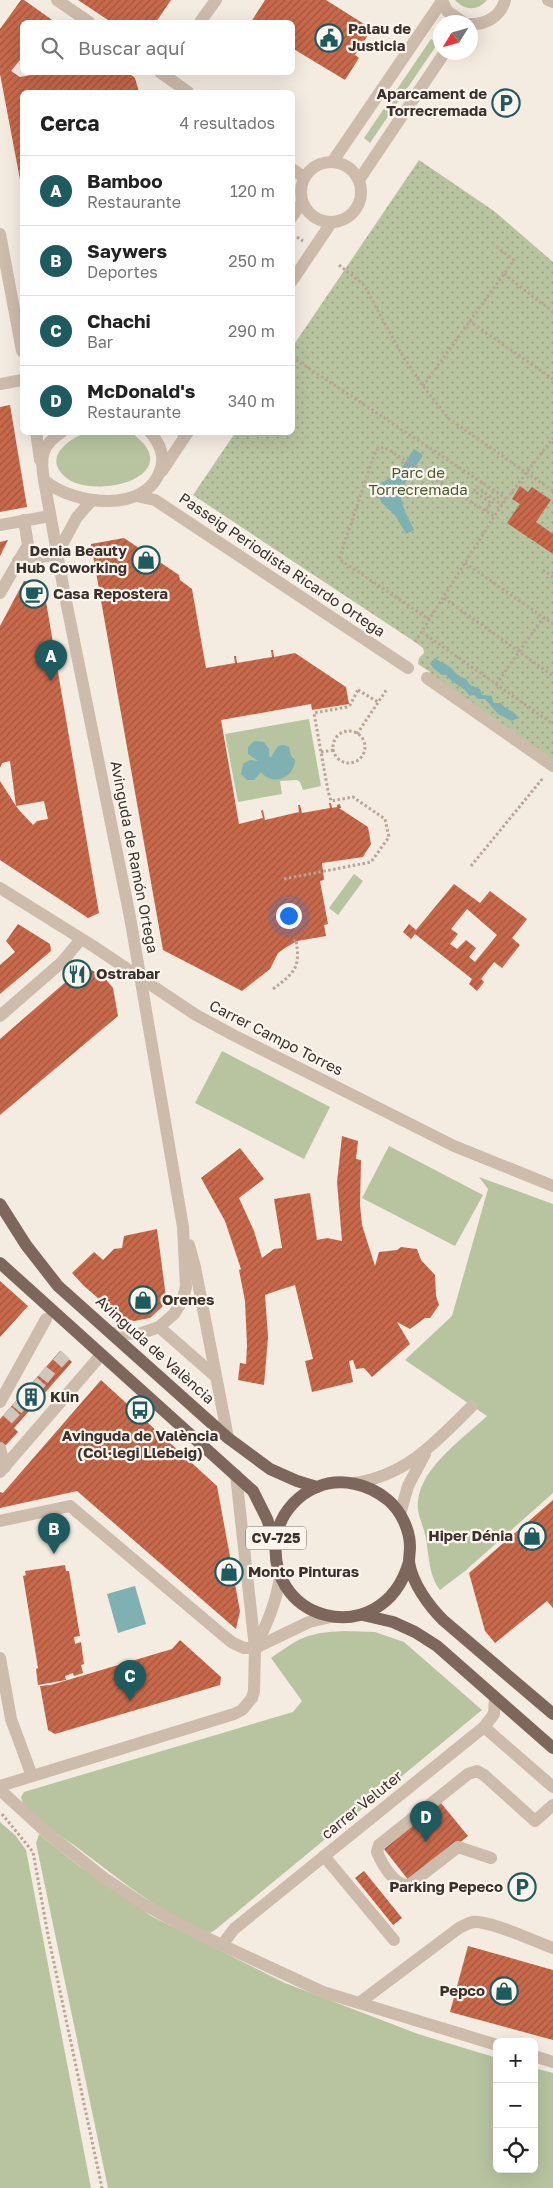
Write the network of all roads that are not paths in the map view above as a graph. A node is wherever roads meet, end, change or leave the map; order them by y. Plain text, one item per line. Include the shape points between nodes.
1 (57, 0) edge
2 (216, 0) edge
3 (505, 0) edge
4 (548, 0) edge
5 (442, 1) edge
6 (553, 2) edge
7 (453, 15) edge
8 (86, 20) edge
9 (201, 20) edge
10 (478, 23) edge
11 (440, 60) edge
12 (165, 75) edge
13 (185, 90) edge
14 (333, 161) junction
15 (295, 171) edge
16 (304, 177) junction
17 (359, 180) junction
18 (302, 202) junction
19 (295, 212) edge
20 (331, 223) junction
21 (0, 234) edge
22 (295, 277) edge
23 (5, 285) edge
24 (20, 344) edge
25 (20, 380) edge
26 (0, 384) edge
27 (36, 435) edge
28 (58, 435) edge
29 (152, 435) edge
30 (186, 435) edge
31 (40, 460) junction
32 (159, 475) junction
33 (44, 480) junction
34 (136, 496) junction
35 (92, 500) junction
36 (50, 516) junction
37 (24, 520) junction
38 (0, 525) edge
39 (56, 554) junction
40 (18, 561) junction
41 (0, 593) edge
42 (408, 668) dead end
43 (427, 678) dead end
44 (553, 766) edge
45 (0, 888) edge
46 (81, 939) junction
47 (140, 978) junction
48 (0, 1016) edge
49 (553, 1186) edge
50 (0, 1204) edge
51 (183, 1227) junction
52 (0, 1263) edge
53 (51, 1315) junction
54 (159, 1327) junction
55 (112, 1333) junction
56 (101, 1354) junction
57 (215, 1376) junction
58 (0, 1388) edge
59 (0, 1402) edge
60 (472, 1406) dead end
61 (228, 1438) junction
62 (0, 1448) edge
63 (426, 1452) junction
64 (2, 1469) edge
65 (236, 1475) junction
66 (355, 1483) junction
67 (317, 1487) junction
68 (400, 1514) junction
69 (0, 1521) edge
70 (275, 1542) junction
71 (409, 1562) junction
72 (280, 1577) junction
73 (363, 1615) junction
74 (331, 1617) junction
75 (256, 1648) junction
76 (0, 1658) edge
77 (495, 1698) junction
78 (553, 1714) edge
79 (484, 1727) junction
80 (553, 1748) edge
81 (32, 1776) junction
82 (553, 1787) edge
83 (0, 1788) edge
84 (553, 1805) edge
85 (324, 1856) junction
86 (491, 1858) dead end
87 (394, 1940) dead end
88 (222, 1945) junction
89 (553, 1948) edge
90 (360, 2003) junction
91 (493, 2044) edge
92 (538, 2057) edge
93 (553, 2062) edge

1 - 8 street
2 - 9 street
3 - 10 street via 499,13
4 - 6 street
5 - 7 street
5 - 14 street
11 - 17 street
12 - 13 street
14 - 16 street via 317,164
14 - 17 street via 354,171
15 - 16 street
16 - 18 street via 300,194
17 - 20 street via 361,198 354,212
18 - 19 street
18 - 20 street via 316,219
20 - 22 street
21 - 23 street
23 - 24 street
25 - 26 street
27 - 31 street
28 - 31 street via 44,449
29 - 32 street via 162,453
30 - 32 street
31 - 33 street, Avinguda de Ramón Ortega
32 - 34 street
33 - 35 street via 66,494
33 - 36 street, Avinguda de Ramón Ortega
34 - 35 street
34 - 42 street, Passeig Periodista Ricardo Ortega via 155,500
35 - 39 street
36 - 37 street
36 - 39 street, Avinguda de Ramón Ortega
37 - 38 street
37 - 40 street via 28,545
39 - 40 street
39 - 47 street, Avinguda de Ramón Ortega
40 - 41 street
43 - 44 street
45 - 46 street, Carrer Campo Torres
46 - 47 street, Carrer Campo Torres
46 - 48 street via 62,962
47 - 49 street, Carrer Campo Torres via 235,1036 454,1146
47 - 51 street, Avinguda de Ramón Ortega
50 - 55 main road, Avinguda de València via 58,1286
51 - 54 street, Avinguda de Ramón Ortega via 186,1287 174,1314
51 - 57 street, Avinguda de Ramón Ortega via 195,1267
52 - 53 main road
53 - 56 main road
53 - 58 street
53 - 59 street
54 - 55 street, Avinguda de Ramón Ortega via 139,1334
54 - 57 street
55 - 61 main road, Avinguda de València
56 - 64 street
56 - 65 main road
57 - 61 street, Avinguda de Ramón Ortega
60 - 63 street
61 - 67 main road, Avinguda de València via 270,1469
62 - 64 street
63 - 66 street via 395,1472
63 - 68 street via 408,1486
65 - 70 main road via 253,1492
65 - 75 street
66 - 67 main road, CV-725 via 331,1483
66 - 68 main road, CV-725 via 376,1491
67 - 70 main road, CV-725 via 288,1509
68 - 71 main road, CV-725 via 407,1529
69 - 75 street via 70,1506 233,1643 244,1648
70 - 72 main road, CV-725
71 - 73 main road, CV-725 via 405,1577 388,1600
71 - 78 main road, CV-725 via 429,1605 443,1620
72 - 74 main road, CV-725 via 300,1603
72 - 75 street via 270,1619
73 - 74 main road, CV-725
73 - 77 main road, CV-725 via 393,1622 415,1632 437,1646
74 - 75 street via 309,1622
75 - 81 street via 254,1691 242,1710
76 - 81 street via 11,1718
77 - 79 street, carrer Veluter via 494,1714
77 - 80 main road, CV-725
79 - 82 street
79 - 85 street, carrer Veluter
81 - 83 street
83 - 88 street via 52,1837 123,1891 163,1916
84 - 86 street via 535,1821 477,1771 468,1774 379,1845 377,1852 398,1884 404,1886 458,1848
85 - 87 street
85 - 88 street, carrer Veluter via 234,1929
88 - 90 street via 323,1992
89 - 90 street via 493,1926 470,1923
90 - 91 street
92 - 93 street

